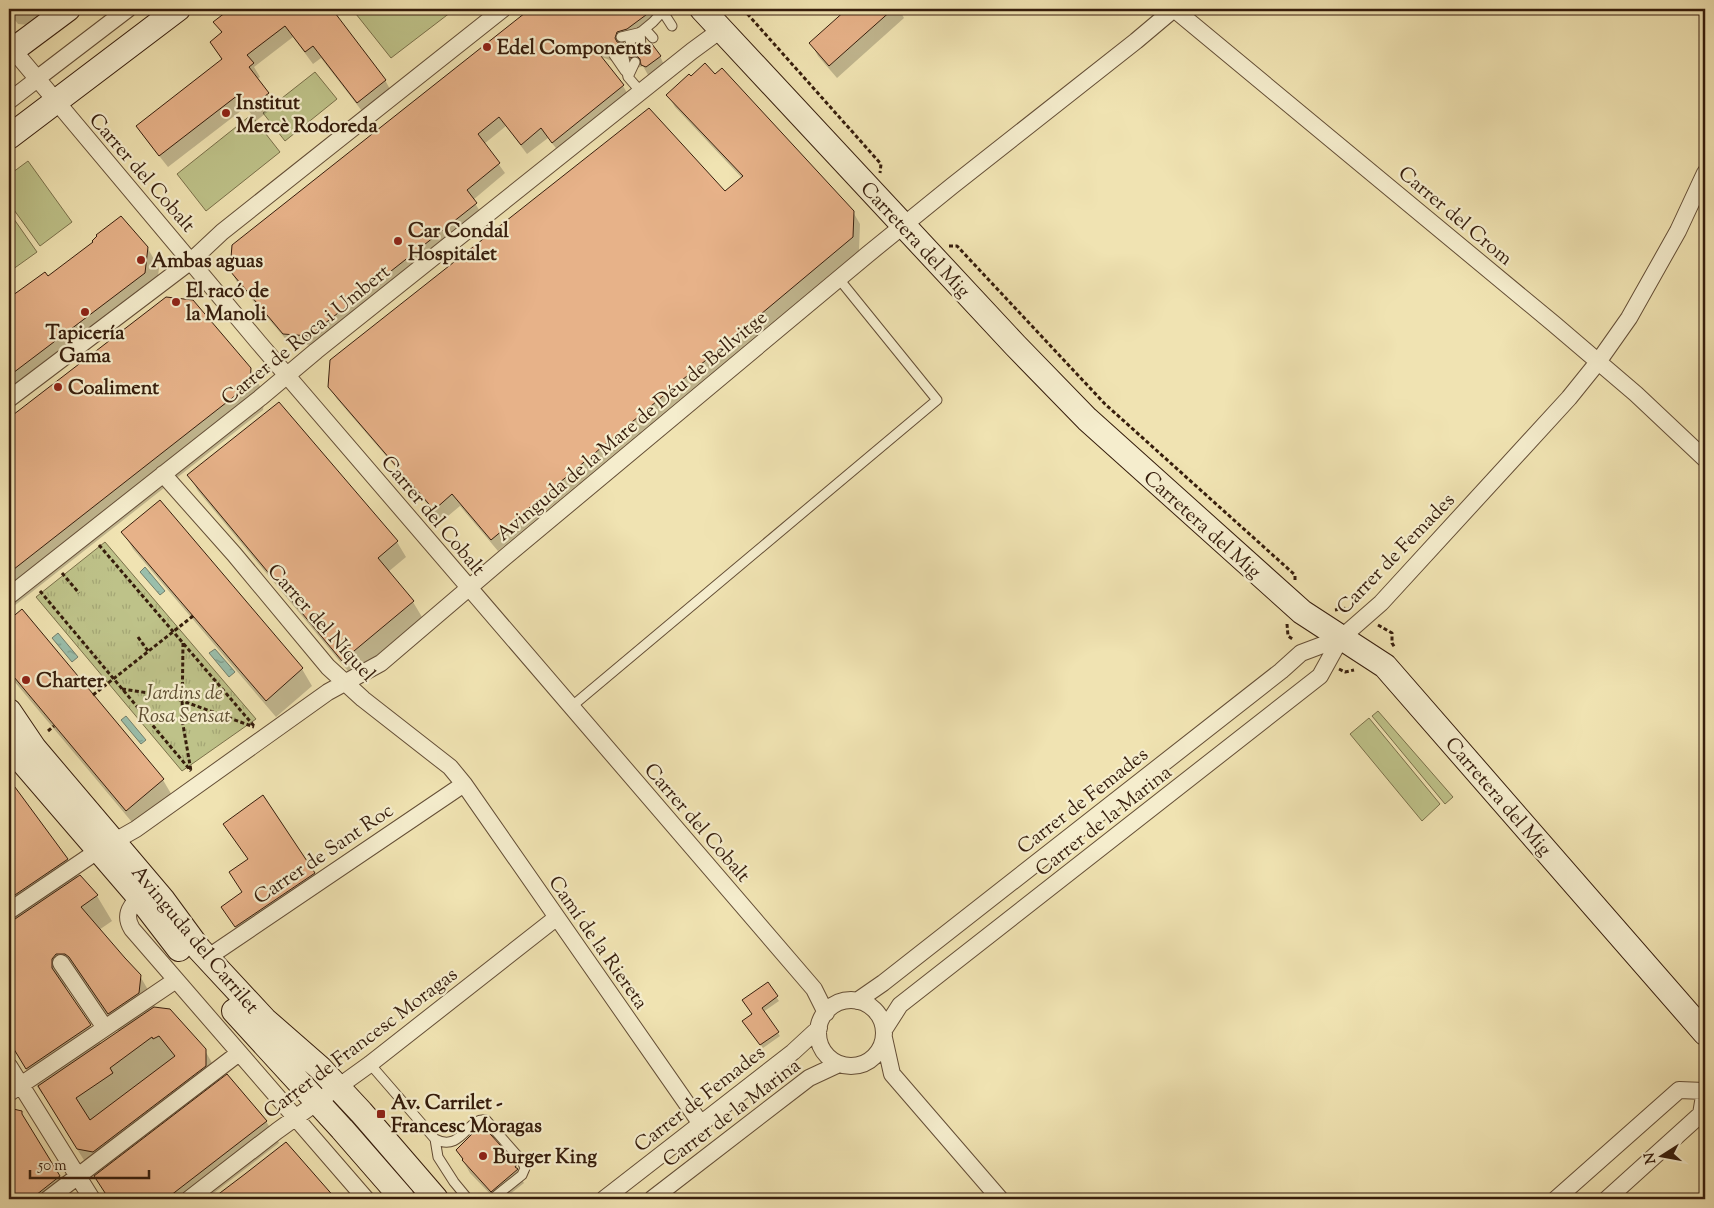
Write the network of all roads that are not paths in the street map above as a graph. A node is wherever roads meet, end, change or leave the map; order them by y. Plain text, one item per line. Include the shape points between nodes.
1 (68, 9) edge
2 (128, 9) edge
3 (178, 9) edge
4 (503, 9) edge
5 (702, 9) edge
6 (1174, 9) edge
7 (664, 10) edge
8 (672, 26) dead end
9 (642, 30) junction
10 (722, 30) junction
11 (653, 38) dead end
12 (10, 49) edge
13 (628, 76) junction
14 (641, 92) junction
15 (9, 101) edge
16 (55, 101) junction
17 (9, 137) edge
18 (1705, 173) edge
19 (904, 225) junction
20 (191, 261) junction
21 (839, 279) junction
22 (1598, 362) junction
23 (287, 375) junction
24 (9, 400) edge
25 (1705, 459) edge
26 (163, 474) junction
27 (468, 588) junction
28 (9, 596) edge
29 (1341, 638) junction
30 (344, 683) junction
31 (572, 707) junction
32 (10, 721) edge
33 (9, 746) edge
34 (464, 784) junction
35 (106, 846) junction
36 (139, 897) junction
37 (9, 911) edge
38 (556, 918) junction
39 (207, 958) junction
40 (61, 962) dead end
41 (176, 980) junction
42 (857, 1001) junction
43 (826, 1013) junction
44 (101, 1022) dead end
45 (819, 1028) junction
46 (1705, 1033) edge
47 (884, 1034) junction
48 (239, 1052) junction
49 (370, 1064) junction
50 (839, 1064) junction
51 (864, 1064) junction
52 (9, 1066) edge
53 (892, 1074) junction
54 (337, 1087) junction
55 (15, 1089) edge
56 (1705, 1091) edge
57 (318, 1102) junction
58 (296, 1118) junction
59 (701, 1124) junction
60 (435, 1139) junction
61 (78, 1177) junction
62 (48, 1199) edge
63 (92, 1199) edge
64 (189, 1199) edge
65 (366, 1199) edge
66 (403, 1199) edge
67 (436, 1199) edge
68 (468, 1199) edge
69 (492, 1199) edge
70 (604, 1199) edge
71 (652, 1199) edge
72 (1000, 1199) edge
73 (1556, 1199) edge
74 (1607, 1199) edge

1 - 12 street
2 - 15 street
3 - 16 street
4 - 20 street via 222,232
5 - 10 street, Carretera del Mig
6 - 19 street, Avinguda de la Mare de Déu de Bellvitge
6 - 22 street, Carrer del Crom
7 - 8 lane
7 - 9 lane via 656,26
9 - 9 lane via 631,42
9 - 11 lane
10 - 14 street, Carrer de Roca i Umbert
10 - 19 street, Carretera del Mig
12 - 16 street, Carrer del Cobalt
13 - 13 lane via 624,59
13 - 14 lane
14 - 23 street, Carrer de Roca i Umbert
16 - 17 street
16 - 20 street, Carrer del Cobalt
18 - 22 street, Carrer de Femades via 1649,285
19 - 21 street, Avinguda de la Mare de Déu de Bellvitge
19 - 29 street, Carretera del Mig via 1087,419 1302,612
20 - 23 street, Carrer del Cobalt
20 - 24 street
21 - 27 street, Avinguda de la Mare de Déu de Bellvitge
21 - 31 lane via 937,400
22 - 25 street, Carrer del Crom
22 - 29 street, Carrer de Femades via 1569,398 1380,604
23 - 26 street, Carrer de Roca i Umbert
23 - 27 street, Carrer del Cobalt
26 - 28 street, Carrer de Roca i Umbert
26 - 30 street, Carrer del Níquel
27 - 30 street, Avinguda de la Mare de Déu de Bellvitge via 381,663
27 - 31 street, Carrer del Cobalt
29 - 42 street, Carrer de Femades via 1301,653
29 - 46 street, Carretera del Mig via 1385,666
29 - 47 street, Carrer de la Marina via 1320,676 900,1005
30 - 34 street, Carrer del Níquel via 450,767
30 - 35 street, Avinguda de la Mare de Déu de Bellvitge via 136,829
31 - 43 street, Carrer del Cobalt via 814,989
32 - 35 street, Avinguda del Carrilet via 34,748
33 - 35 street, Avinguda del Carrilet
34 - 38 street, Camí de la Riereta
34 - 39 street, Carrer de Sant Roc
35 - 36 street, Avinguda del Carrilet
35 - 37 street, Avinguda de la Mare de Déu de Bellvitge
35 - 39 street, Avinguda del Carrilet via 163,900
36 - 41 street, Avinguda del Carrilet via 128,913 128,922
36 - 57 street, Avinguda del Carrilet via 187,960
38 - 49 street, Carrer de Francesc Moragas
38 - 59 street, Camí de la Riereta
39 - 54 street, Avinguda del Carrilet via 265,1020
40 - 44 street
41 - 48 street, Avinguda del Carrilet
41 - 55 street
42 - 43 street via 840,1003
42 - 47 street via 878,1014
43 - 45 street
45 - 50 street via 821,1045
45 - 59 street, Carrer de Femades
47 - 51 street via 877,1054
47 - 53 street
48 - 58 street, Avinguda del Carrilet
48 - 61 street
49 - 54 street, Carrer de Francesc Moragas
49 - 60 lane
50 - 51 street
50 - 71 street, Carrer de la Marina via 808,1078
51 - 53 street
52 - 55 street
53 - 72 street
54 - 57 street, Carrer de Francesc Moragas
54 - 67 street, Avinguda del Carrilet
55 - 61 street
56 - 73 street via 1679,1090
56 - 74 street via 1702,1114
57 - 58 street, Carrer de Francesc Moragas
57 - 66 street, Avinguda del Carrilet
58 - 64 street, Carrer de Francesc Moragas
58 - 65 street, Avinguda del Carrilet
59 - 70 street, Carrer de Femades
60 - 68 lane via 438,1157
60 - 69 lane via 442,1143 455,1140 479,1120 486,1120 525,1168 522,1175
61 - 62 street
61 - 63 street

